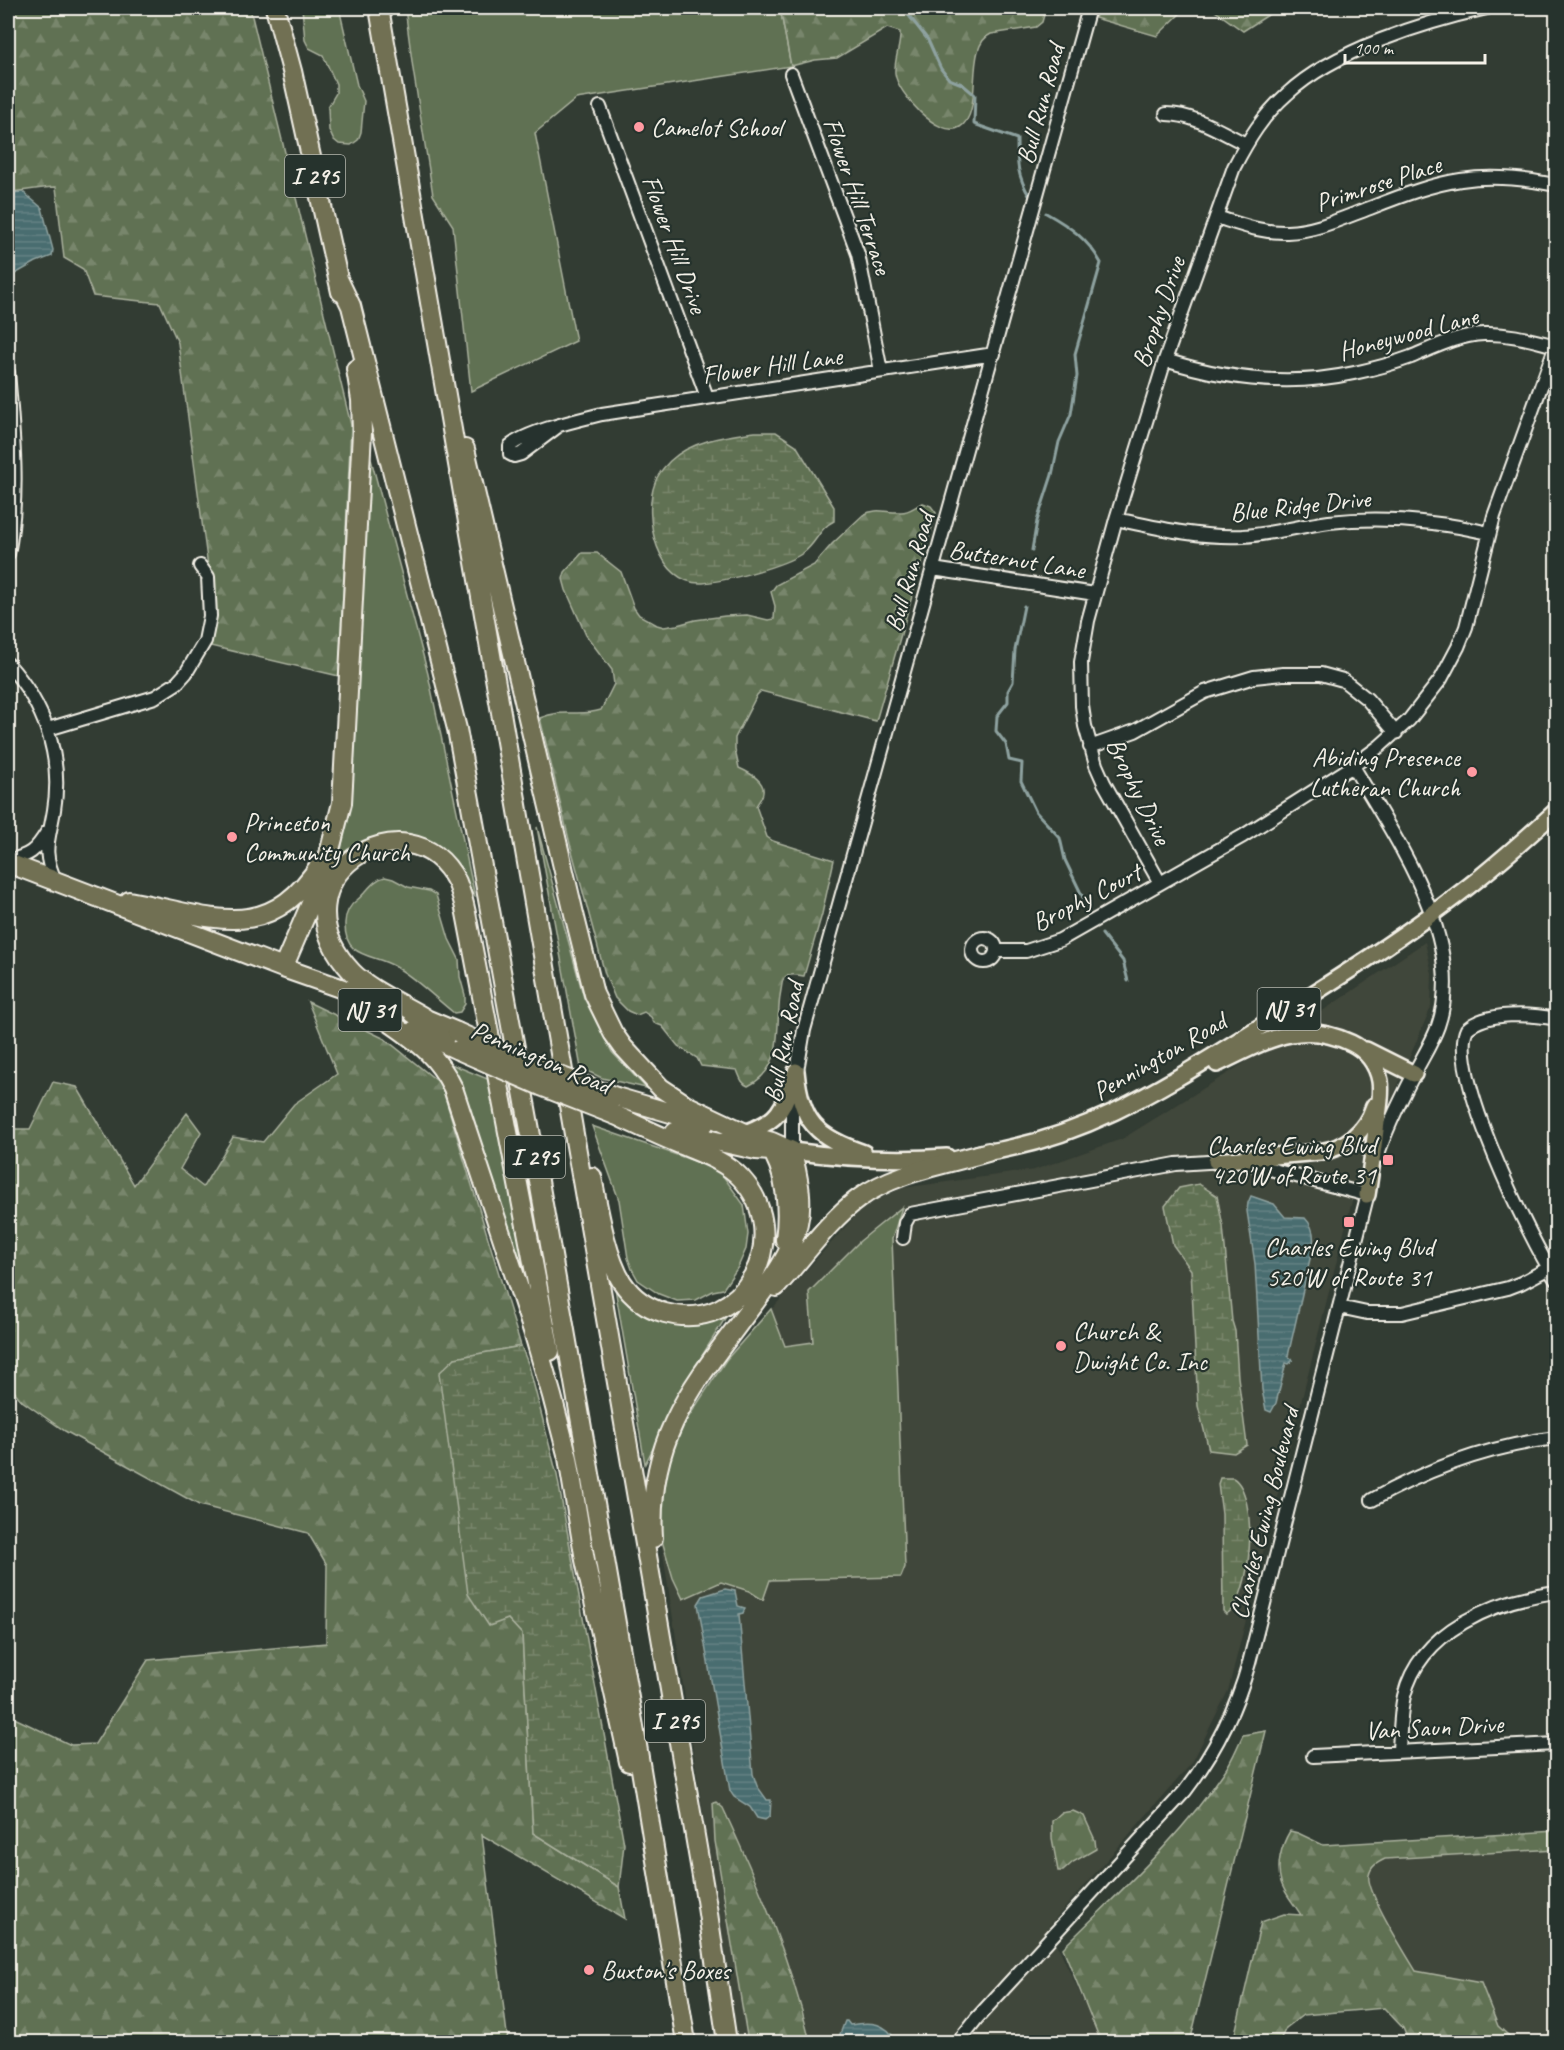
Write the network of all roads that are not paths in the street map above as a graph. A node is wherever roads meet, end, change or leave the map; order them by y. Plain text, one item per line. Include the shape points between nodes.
1 (275, 8) edge
2 (379, 8) edge
3 (1089, 8) edge
4 (1487, 8) edge
5 (791, 74) dead end
6 (600, 107) dead end
7 (1166, 114) dead end
8 (1246, 144) junction
9 (405, 164) junction
10 (1557, 185) edge
11 (1216, 217) junction
12 (339, 281) junction
13 (1556, 346) edge
14 (994, 354) junction
15 (1164, 360) junction
16 (881, 371) junction
17 (8, 372) edge
18 (707, 397) junction
19 (557, 427) dead end
20 (1116, 519) junction
21 (1489, 533) junction
22 (8, 554) edge
23 (200, 566) dead end
24 (933, 569) junction
25 (1095, 594) junction
26 (8, 664) edge
27 (48, 729) junction
28 (1396, 733) junction
29 (1090, 747) junction
30 (1353, 766) junction
31 (1557, 811) edge
32 (339, 820) junction
33 (50, 826) junction
34 (8, 862) edge
35 (56, 882) junction
36 (1160, 883) junction
37 (86, 893) junction
38 (1431, 914) junction
39 (996, 951) dead end
40 (283, 968) junction
41 (544, 970) junction
42 (378, 1014) junction
43 (425, 1018) junction
44 (1557, 1019) edge
45 (458, 1041) junction
46 (1361, 1049) junction
47 (796, 1071) junction
48 (1414, 1074) junction
49 (1144, 1098) junction
50 (615, 1115) junction
51 (753, 1135) junction
52 (792, 1151) junction
53 (988, 1152) junction
54 (773, 1153) junction
55 (881, 1159) junction
56 (1216, 1161) junction
57 (1367, 1194) junction
58 (903, 1238) dead end
59 (1549, 1268) junction
60 (777, 1270) junction
61 (1557, 1280) edge
62 (1339, 1307) junction
63 (720, 1349) junction
64 (1557, 1438) edge
65 (568, 1458) junction
66 (1372, 1500) dead end
67 (1557, 1592) edge
68 (655, 1602) junction
69 (1557, 1744) edge
70 (1399, 1752) junction
71 (1313, 1756) dead end
72 (671, 1947) junction
73 (686, 2043) edge
74 (727, 2043) edge
75 (958, 2043) edge

1 - 12 highway, I 295
2 - 9 highway, I 295
3 - 14 street, Bull Run Road
4 - 8 street, Brophy Drive via 1432,22 1323,67 1272,108
5 - 16 street, Flower Hill Terrace via 856,246
6 - 18 street, Flower Hill Drive
7 - 8 street via 1191,118
8 - 11 street, Brophy Drive
9 - 41 highway, I 295
9 - 51 highway via 467,457 594,994 623,1047 662,1088 688,1106
10 - 11 street, Primrose Place via 1487,177 1447,182 1303,231 1268,231
11 - 15 street, Brophy Drive
12 - 32 highway via 362,413
12 - 72 highway, I 295 via 351,306 457,729
13 - 15 street, Honeywood Lane via 1514,336 1482,334 1447,341 1351,374 1295,380 1232,376
13 - 21 street, Brophy Drive
14 - 16 street, Flower Hill Lane
14 - 24 street, Bull Run Road
15 - 20 street, Brophy Drive
16 - 18 street, Flower Hill Lane
17 - 22 street via 16,480
18 - 19 street, Flower Hill Lane via 602,414
20 - 21 street, Blue Ridge Drive via 1168,531 1216,536 1391,519
20 - 25 street, Brophy Drive
21 - 28 street, Brophy Drive via 1458,647 1437,686
23 - 27 street via 208,577 210,616 205,641 177,683 155,697
24 - 25 street, Butternut Lane
24 - 47 street, Bull Run Road via 810,1008
25 - 29 street, Brophy Drive via 1081,662 1082,706
26 - 27 street via 31,694
27 - 33 street via 56,768
28 - 29 street via 1367,699 1343,680 1321,674 1282,674 1254,677 1205,692 1135,732
28 - 30 street, Brophy Drive
29 - 36 street, Brophy Drive via 1104,783
30 - 36 street, Brophy Drive
30 - 38 street, Charles Ewing Boulevard via 1421,886
31 - 38 main road, Pennington Road / NJ 31
32 - 37 highway via 325,858 304,886 278,908 255,918 227,920
32 - 40 highway via 324,873
33 - 34 street via 38,847 27,856
33 - 35 street via 46,851
34 - 35 highway, Pennington Road / NJ 31
35 - 37 highway, Pennington Road / NJ 31
36 - 39 street, Brophy Court via 1060,940 1026,951
37 - 40 highway, Pennington Road / NJ 31
38 - 48 street, Charles Ewing Boulevard via 1444,959 1445,1000 1436,1032
38 - 49 main road, Pennington Road / NJ 31 via 1297,1004
40 - 42 highway, Pennington Road / NJ 31
40 - 43 highway, Pennington Road / NJ 31
41 - 50 highway via 617,1274 636,1298 666,1314 696,1316 729,1303 752,1278 762,1251 762,1218 751,1192 740,1177 718,1160
41 - 68 highway, I 295
42 - 45 highway, Pennington Road / NJ 31
42 - 65 highway via 427,1049 453,1088 533,1331
43 - 45 highway, Pennington Road / NJ 31
43 - 65 highway via 354,974 338,953 327,928 326,902 335,878 354,857 377,846 403,844 427,852 449,871 460,890
44 - 59 street via 1530,1015 1500,1017 1475,1023 1465,1031 1463,1039 1476,1105 1512,1198
45 - 50 highway, Pennington Road / NJ 31, bridge via 541,1086
45 - 51 highway, Pennington Road / NJ 31, bridge via 616,1097
46 - 48 main road
46 - 49 main road via 1317,1032 1281,1035
46 - 56 main road via 1375,1075 1375,1101 1365,1126 1349,1141 1325,1152
46 - 57 main road via 1378,1072 1381,1089
47 - 51 main road via 784,1106
47 - 52 street, Bull Run Road via 790,1119
47 - 55 main road via 801,1106 817,1128 836,1143
48 - 57 street, Charles Ewing Boulevard via 1381,1144
49 - 53 main road, Pennington Road / NJ 31 via 1065,1133
50 - 54 highway, Pennington Road / NJ 31
51 - 52 highway, Pennington Road / NJ 31
51 - 54 highway
52 - 54 highway, Pennington Road / NJ 31
52 - 55 main road, Pennington Road / NJ 31
52 - 60 highway via 799,1178 799,1216
53 - 55 main road, Pennington Road / NJ 31 via 912,1160
53 - 63 highway via 900,1178 858,1199
54 - 60 highway via 782,1178 787,1215
56 - 57 street via 1256,1164
56 - 58 street via 1176,1164 909,1214
57 - 62 street, Charles Ewing Boulevard
59 - 61 street
59 - 62 street via 1521,1284 1412,1311 1379,1314
60 - 63 highway
62 - 75 street, Charles Ewing Boulevard via 1246,1672 1219,1740 1185,1791 976,2018
63 - 68 highway via 680,1408 658,1465 652,1509
64 - 66 street via 1464,1458 1404,1482
65 - 72 highway via 611,1684
67 - 70 street via 1494,1607 1455,1628 1426,1652 1404,1694
68 - 74 highway, I 295
69 - 70 street, Van Saun Drive
70 - 71 street, Van Saun Drive
72 - 73 highway, I 295

